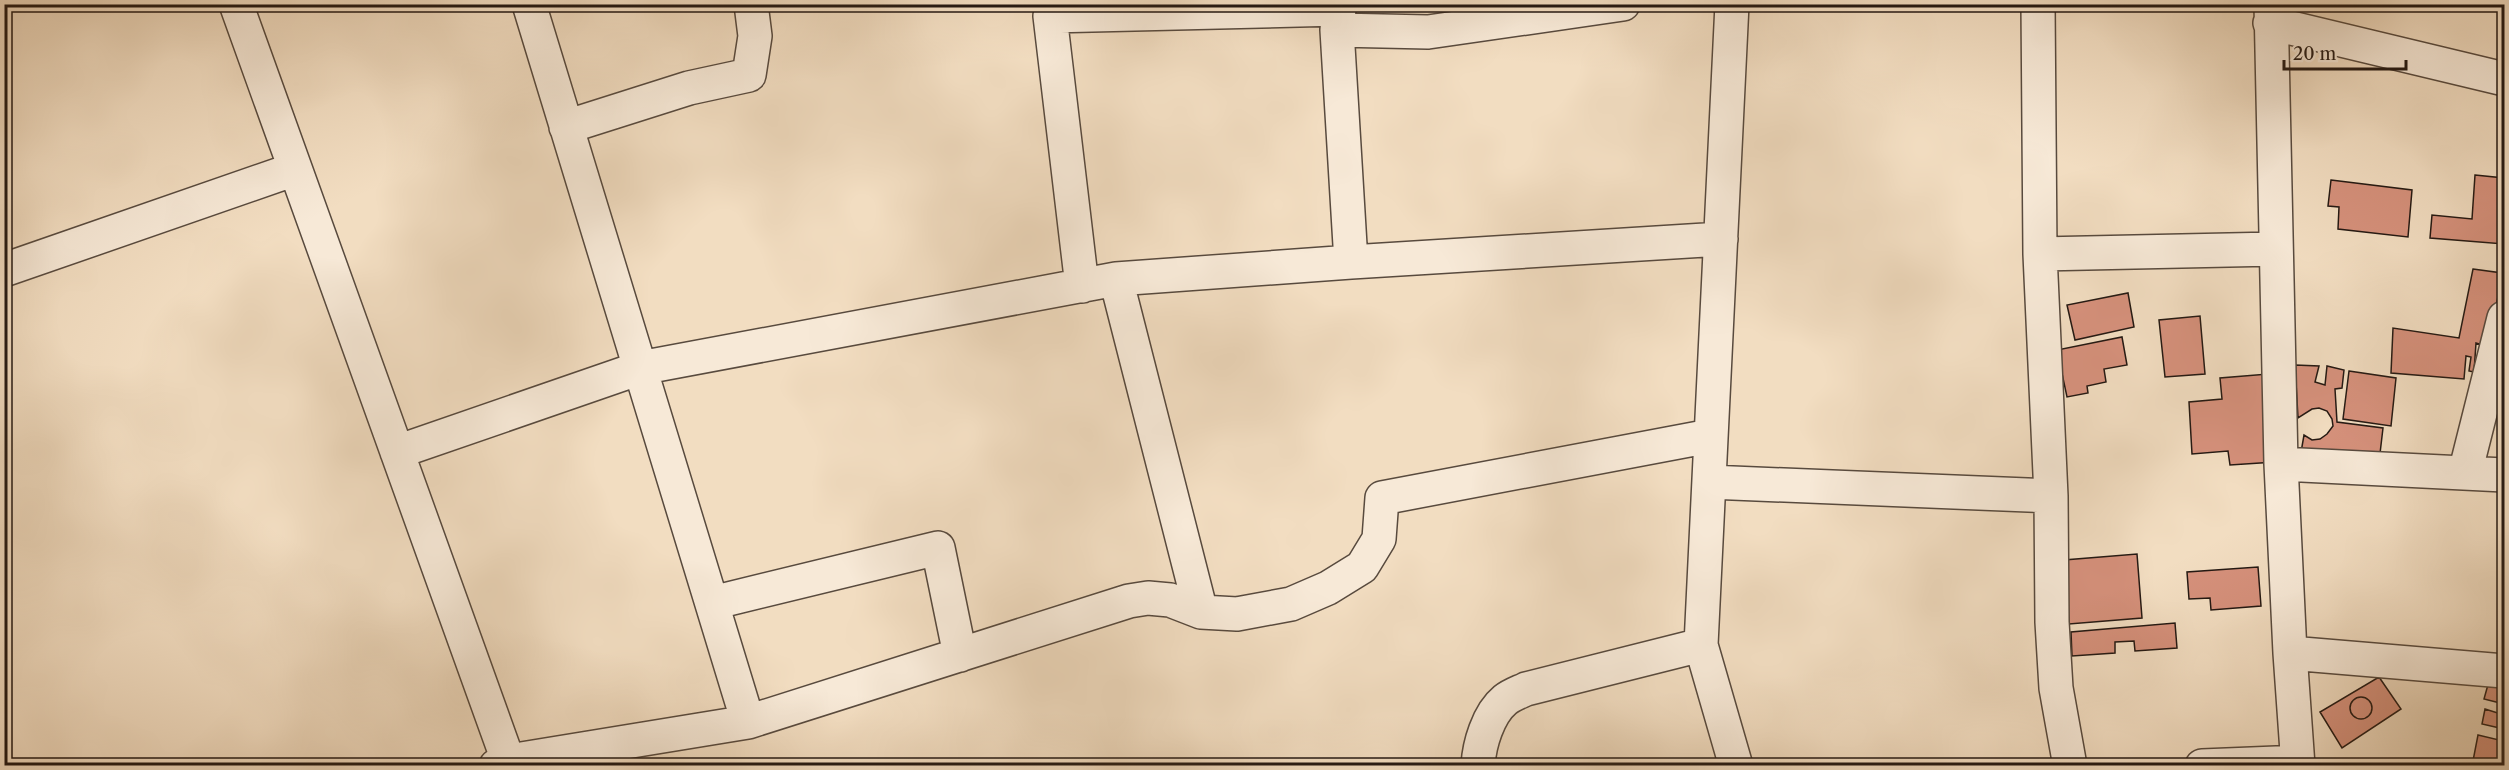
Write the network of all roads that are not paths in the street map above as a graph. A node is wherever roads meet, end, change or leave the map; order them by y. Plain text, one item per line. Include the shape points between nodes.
1 (236, 4) edge
2 (529, 4) edge
3 (751, 4) edge
4 (1623, 4) edge
5 (1732, 4) edge
6 (2038, 4) edge
7 (1338, 14) edge
8 (2270, 14) edge
9 (2505, 79) edge
10 (567, 127) junction
11 (295, 169) junction
12 (1720, 238) junction
13 (2276, 249) junction
14 (2040, 254) junction
15 (1351, 262) junction
16 (4, 270) edge
17 (1116, 279) junction
18 (1082, 286) junction
19 (2505, 318) edge
20 (640, 368) junction
21 (1710, 436) junction
22 (397, 452) junction
23 (2281, 464) junction
24 (2465, 472) junction
25 (2505, 476) edge
26 (1709, 482) junction
27 (2051, 496) junction
28 (712, 603) junction
29 (1201, 612) junction
30 (1701, 645) junction
31 (2290, 653) junction
32 (960, 655) junction
33 (2505, 671) edge
34 (748, 722) junction
35 (505, 764) edge
36 (2298, 764) edge
37 (1478, 765) edge
38 (1736, 765) edge
39 (2070, 765) edge
40 (2202, 765) edge

1 - 11 street
2 - 10 street
3 - 10 street via 754,36 749,75 689,88
4 - 7 street via 1428,32
5 - 12 street
6 - 14 street
7 - 15 street
7 - 18 street via 1050,16
8 - 9 street
8 - 13 street
10 - 20 street
11 - 16 street
11 - 22 street
12 - 15 street
12 - 21 street
13 - 14 street
13 - 23 street
14 - 27 street
15 - 17 street
17 - 18 street
17 - 29 street
18 - 20 street
19 - 24 street
20 - 22 street
20 - 28 street
21 - 26 street
21 - 29 street via 1382,498 1379,539 1362,567 1329,588 1291,604 1237,614
22 - 35 street
23 - 24 street
23 - 31 street
24 - 25 street
26 - 27 street
26 - 30 street
27 - 39 street via 2056,688
28 - 32 street via 938,548
28 - 34 street
29 - 32 street via 1170,600 1129,601
30 - 37 street via 1526,688 1504,700 1491,720 1479,749
30 - 38 street
31 - 33 street
31 - 36 street
32 - 34 street
34 - 35 street
36 - 40 street

